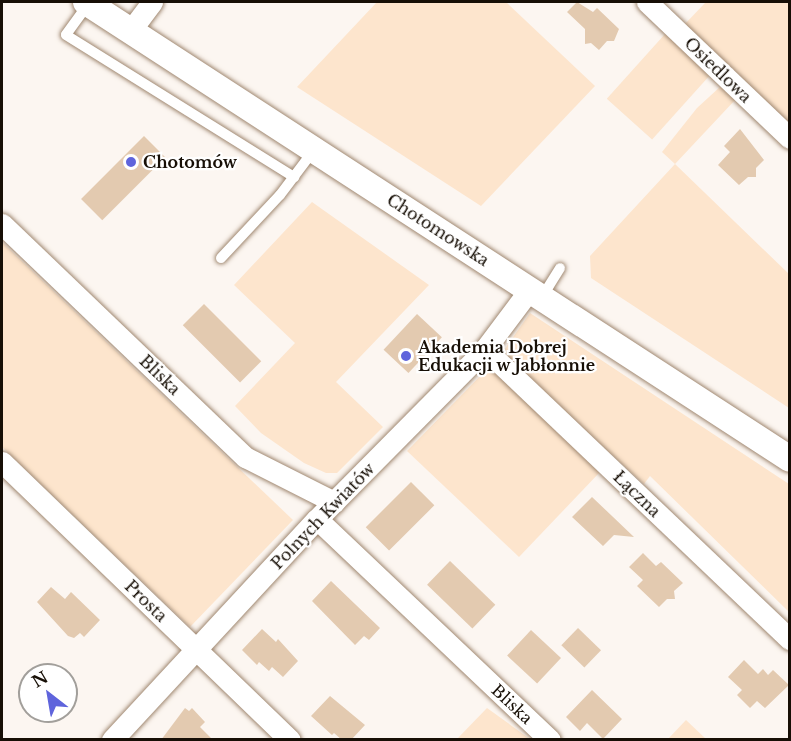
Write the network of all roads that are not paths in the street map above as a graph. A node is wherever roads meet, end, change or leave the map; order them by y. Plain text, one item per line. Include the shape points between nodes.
1 (88, 2) edge
2 (152, 2) edge
3 (647, 2) edge
4 (131, 30) junction
5 (789, 138) edge
6 (315, 150) junction
7 (294, 177) junction
8 (2, 224) edge
9 (221, 258) dead end
10 (560, 268) dead end
11 (536, 293) junction
12 (486, 349) junction
13 (789, 459) edge
14 (2, 462) edge
15 (334, 502) junction
16 (318, 519) junction
17 (789, 639) edge
18 (197, 651) junction
19 (112, 740) edge
20 (290, 740) edge
21 (549, 740) edge

1 - 4 street, Chotomowska
1 - 7 lane via 66,35
2 - 4 street
3 - 5 street, Osiedlowa
4 - 6 street, Chotomowska
6 - 7 lane
6 - 11 street, Chotomowska
7 - 9 lane
8 - 15 street, Bliska via 245,457
10 - 11 lane
11 - 12 street, Polnych Kwiatów
11 - 13 street, Chotomowska
12 - 15 street, Polnych Kwiatów
12 - 17 street, Łączna
14 - 18 street, Prosta
15 - 16 street, Polnych Kwiatów
16 - 18 street, Polnych Kwiatów
16 - 21 street, Bliska
18 - 19 street, Polnych Kwiatów
18 - 20 street, Prosta

